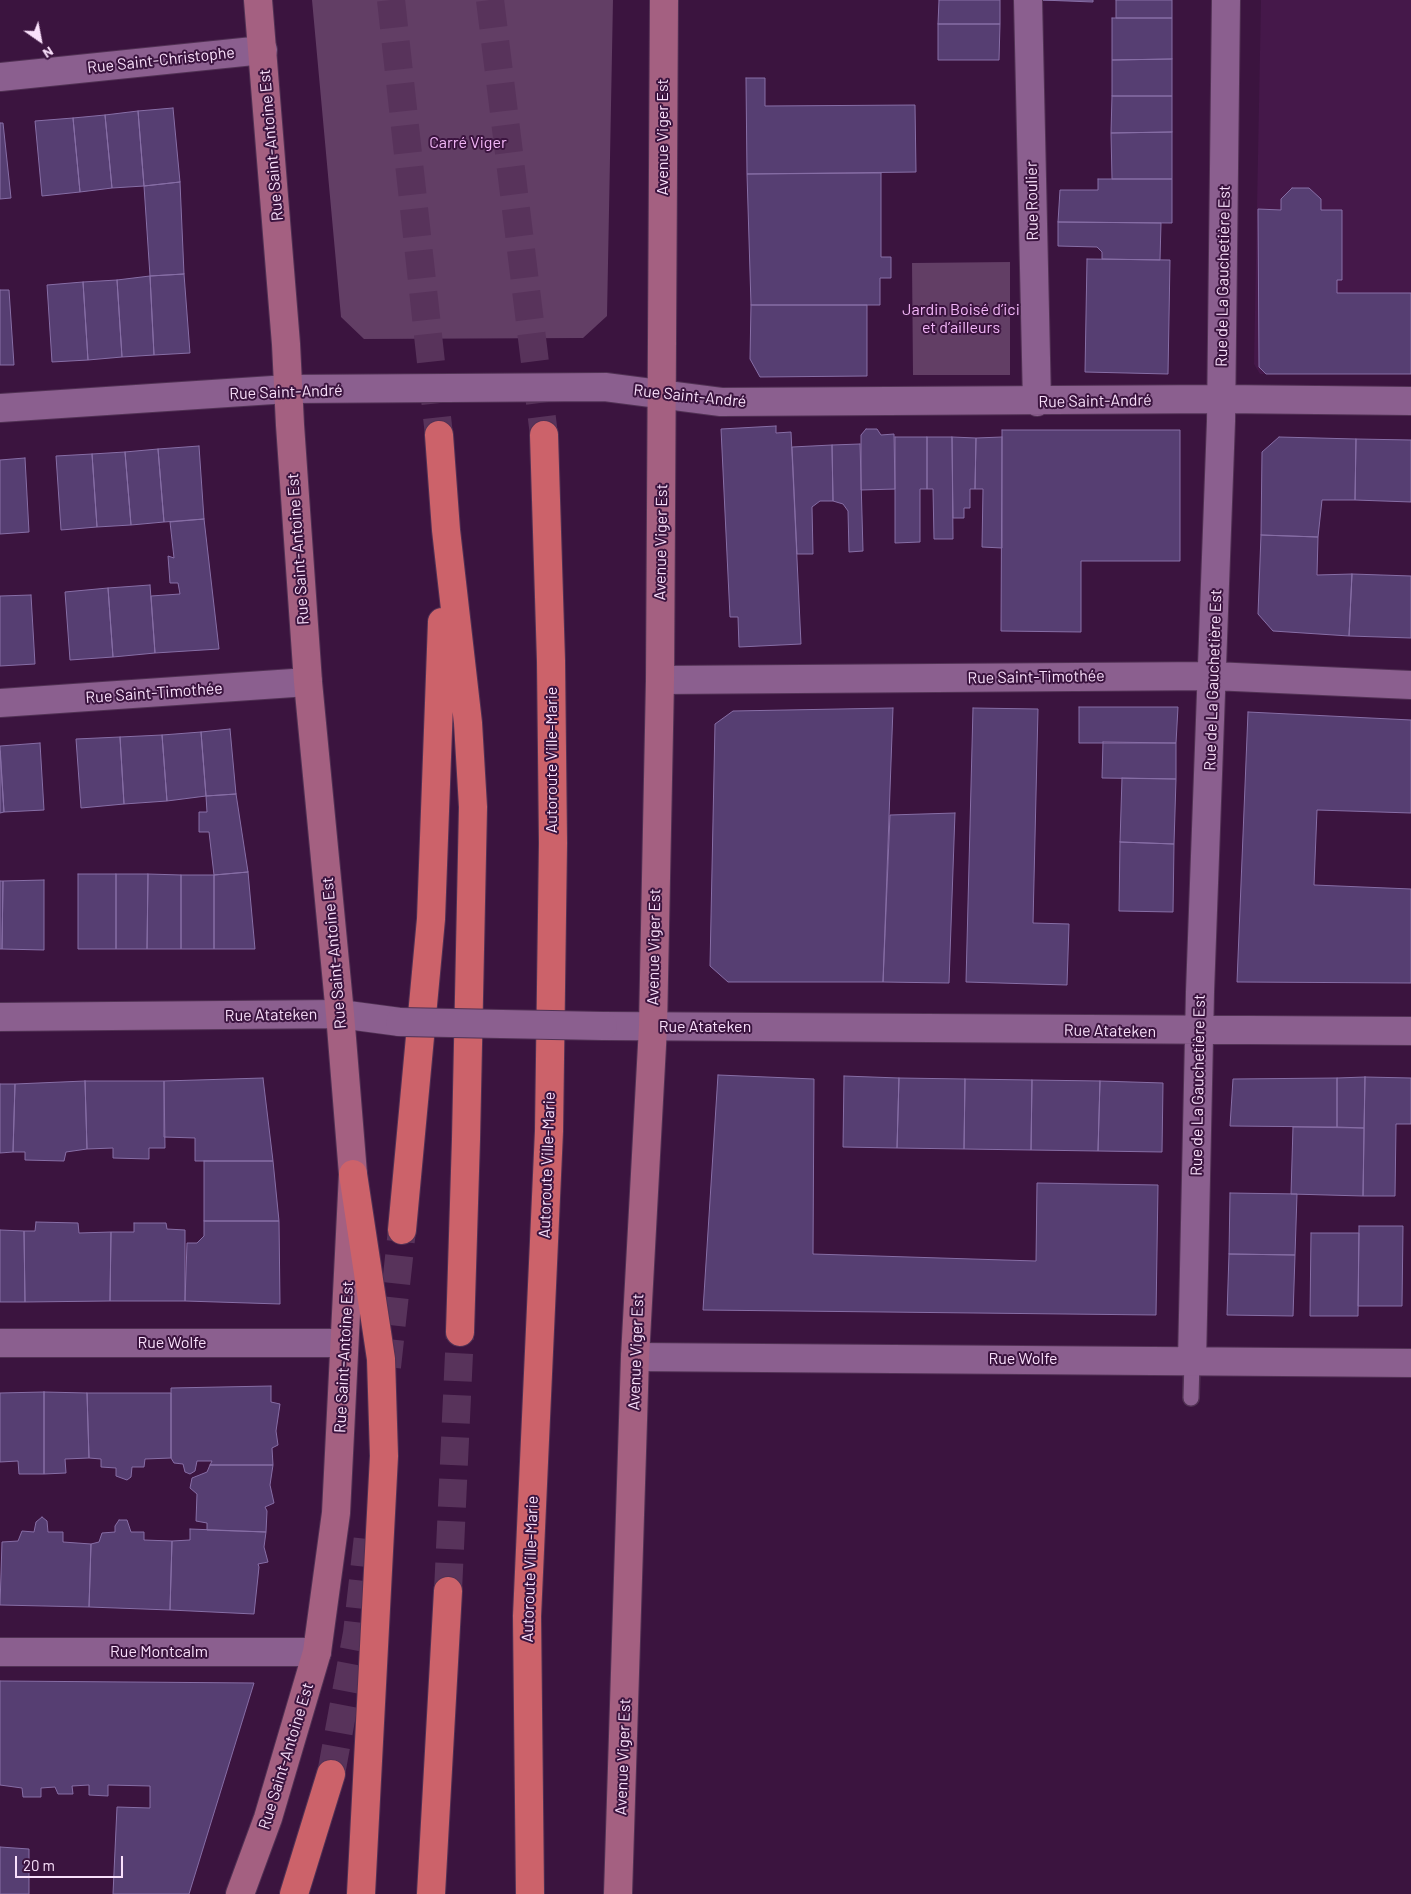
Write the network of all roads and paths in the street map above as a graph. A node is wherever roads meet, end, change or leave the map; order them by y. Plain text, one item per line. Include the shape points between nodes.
1 (258, 0) edge
2 (664, 0) edge
3 (1028, 0) edge
4 (1226, 0) edge
5 (263, 50) junction
6 (0, 77) edge
7 (288, 389) junction
8 (662, 394) junction
9 (1222, 399) junction
10 (1411, 401) edge
11 (1037, 402) junction
12 (0, 408) edge
13 (439, 435) tunnel mouth
14 (544, 435) tunnel mouth
15 (446, 530) junction
16 (1213, 676) junction
17 (660, 680) junction
18 (308, 682) junction
19 (1411, 685) edge
20 (0, 703) edge
21 (340, 1014) junction
22 (0, 1017) edge
23 (652, 1026) junction
24 (1411, 1031) edge
25 (1199, 1032) junction
26 (353, 1174) junction
27 (402, 1230) tunnel mouth
28 (460, 1332) tunnel mouth
29 (0, 1343) edge
30 (344, 1343) junction
31 (635, 1357) junction
32 (1192, 1361) junction
33 (1411, 1363) edge
34 (1191, 1398) dead end
35 (448, 1591) tunnel mouth
36 (0, 1652) edge
37 (317, 1652) junction
38 (331, 1774) tunnel mouth
39 (240, 1894) edge
40 (294, 1894) edge
41 (361, 1894) edge
42 (431, 1894) edge
43 (530, 1894) edge
44 (618, 1894) edge

1 - 5 main road, Rue Saint-Antoine Est
2 - 8 main road, Avenue Viger Est
3 - 11 street, Rue Roulier
4 - 9 street, Rue de La Gauchetière Est
5 - 6 street, Rue Saint-Christophe
5 - 7 main road, Rue Saint-Antoine Est
7 - 8 street, Rue Saint-André via 605,387
7 - 12 street, Rue Saint-André
7 - 18 main road, Rue Saint-Antoine Est
8 - 11 street, Rue Saint-André via 721,402
8 - 17 main road, Avenue Viger Est
9 - 10 street, Rue Saint-André
9 - 11 street, Rue Saint-André
9 - 16 street, Rue de La Gauchetière Est
13 - 15 highway
14 - 43 highway, Autoroute Ville-Marie via 553,843 549,1132 527,1616
15 - 27 highway via 431,919
15 - 28 highway via 468,723 472,807
16 - 17 street, Rue Saint-Timothée
16 - 19 street, Rue Saint-Timothée
16 - 25 street, Rue de La Gauchetière Est
17 - 23 main road, Avenue Viger Est
18 - 20 street, Rue Saint-Timothée
18 - 21 main road, Rue Saint-Antoine Est
21 - 22 street, Rue Atateken
21 - 23 street, Rue Atateken, bridge via 400,1022
21 - 26 main road, Rue Saint-Antoine Est
23 - 25 street, Rue Atateken
23 - 31 main road, Avenue Viger Est
24 - 25 street, Rue Atateken
25 - 32 street, Rue de La Gauchetière Est
26 - 30 main road, Rue Saint-Antoine Est
26 - 41 highway via 381,1360 384,1456
29 - 30 street, Rue Wolfe
30 - 37 main road, Rue Saint-Antoine Est via 336,1513
31 - 32 street, Rue Wolfe
31 - 44 main road, Avenue Viger Est
32 - 33 street, Rue Wolfe
32 - 34 lane
35 - 42 highway
36 - 37 street, Rue Montcalm
37 - 39 main road, Rue Saint-Antoine Est via 268,1818
38 - 40 highway

